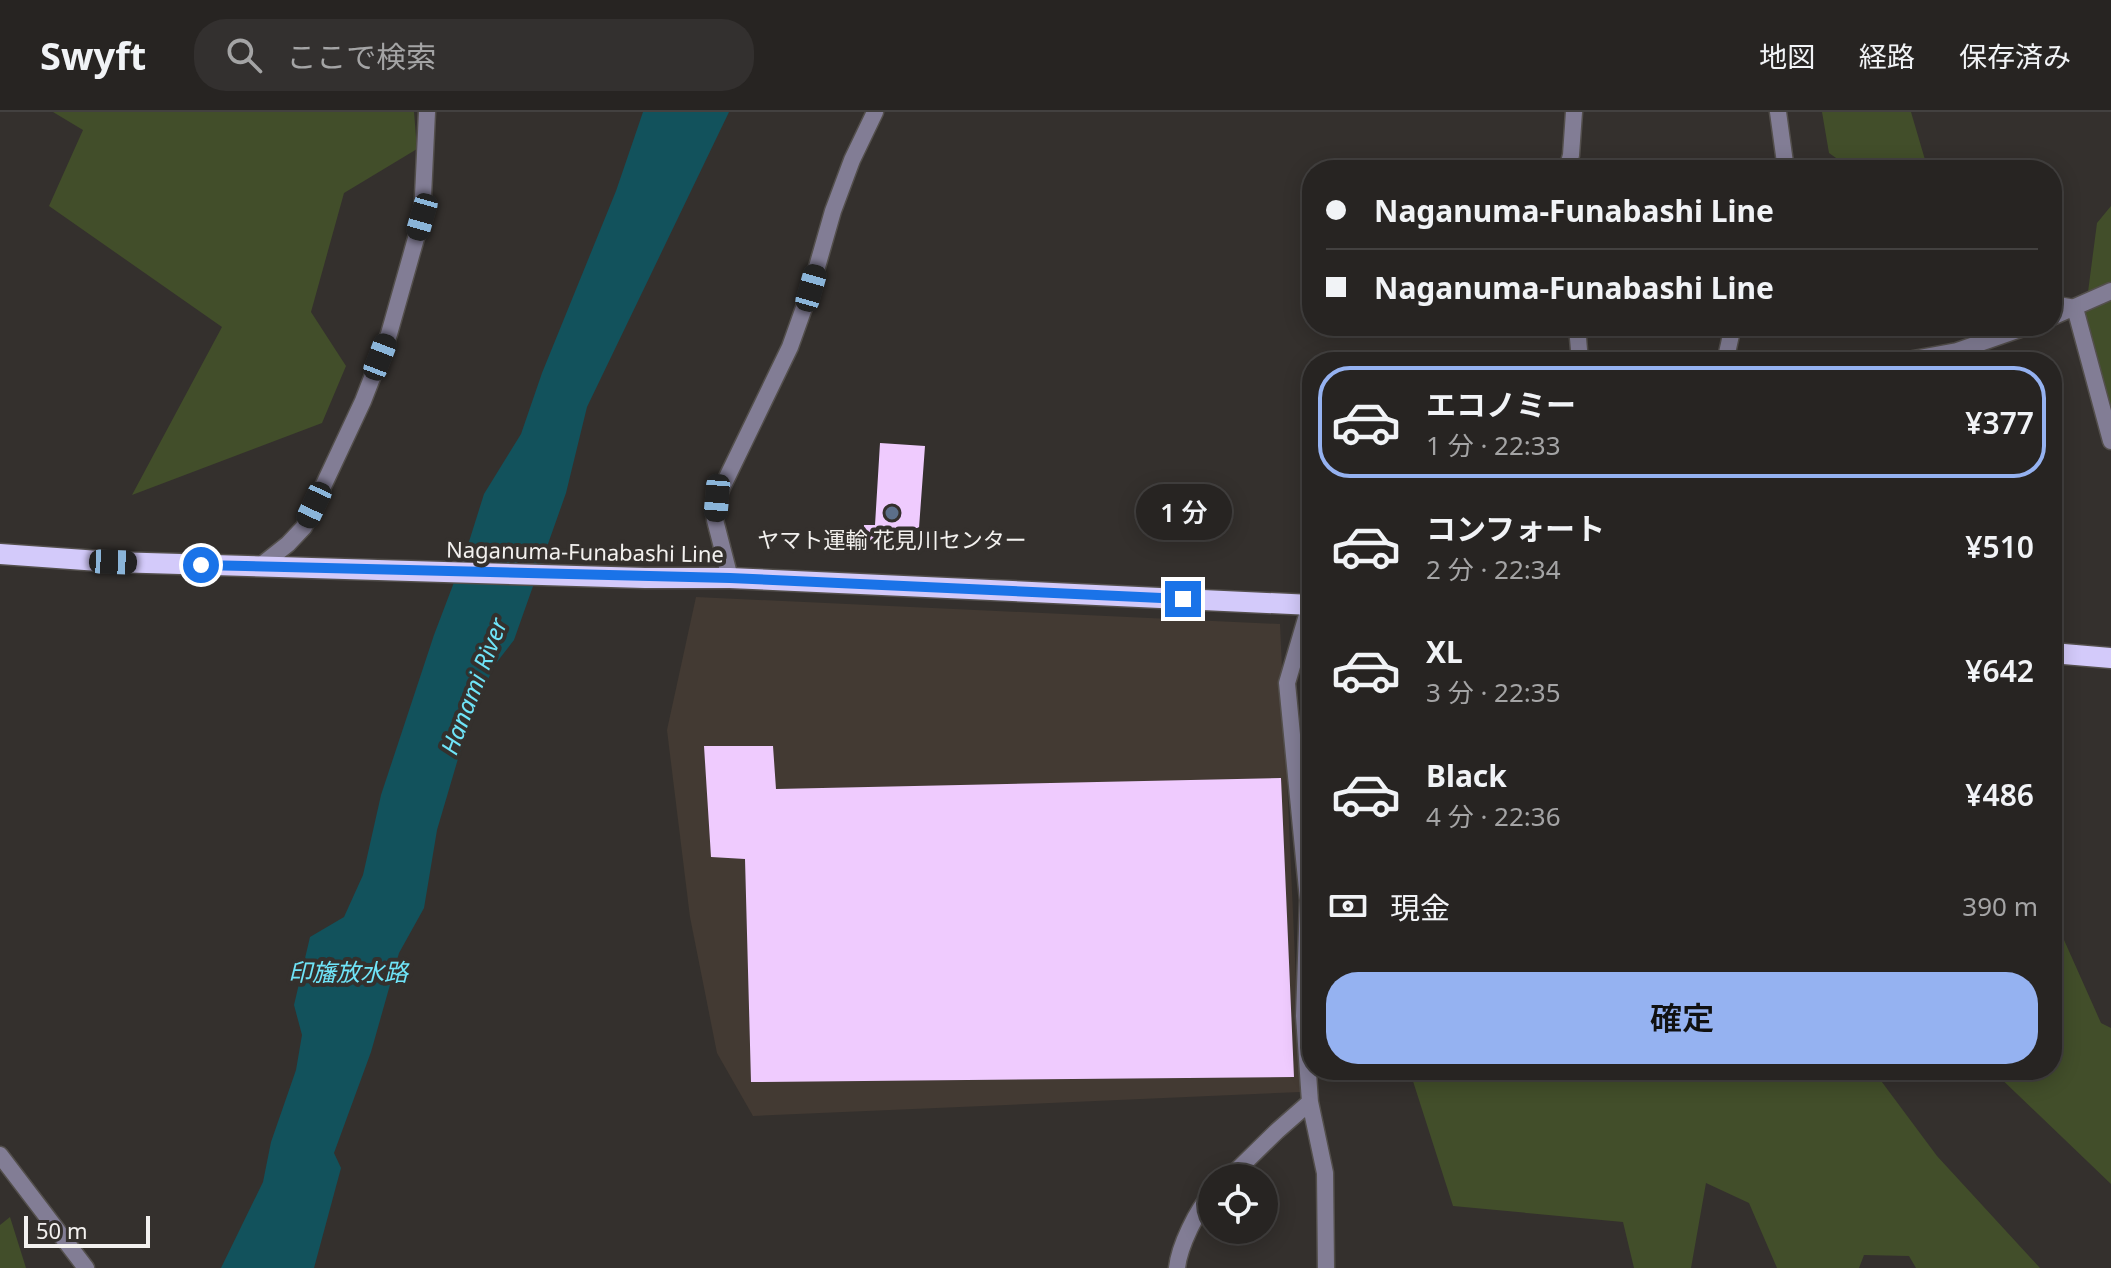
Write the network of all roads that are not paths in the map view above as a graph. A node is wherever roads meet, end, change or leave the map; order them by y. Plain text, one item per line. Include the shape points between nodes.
1 (427, 112) edge
2 (875, 112) edge
3 (1574, 112) edge
4 (1778, 112) edge
5 (1570, 160) edge
6 (1785, 160) edge
7 (2111, 291) edge
8 (2062, 306) edge
9 (2075, 308) junction
10 (2062, 313) edge
11 (2000, 336) edge
12 (1952, 352) edge
13 (2111, 441) edge
14 (0, 554) edge
15 (259, 567) junction
16 (730, 578) junction
17 (1302, 604) edge
18 (1302, 634) edge
19 (2062, 654) edge
20 (2111, 658) edge
21 (1302, 845) edge
22 (1308, 1080) edge
23 (1310, 1102) junction
24 (0, 1155) edge
25 (1243, 1164) edge
26 (1198, 1215) edge
27 (86, 1268) edge
28 (1177, 1268) edge
29 (1326, 1268) edge

1 - 15 street via 422,217 389,334 304,527
2 - 16 street via 833,211 790,347 717,498 715,520
3 - 5 street
4 - 6 street
7 - 9 street
8 - 9 street
9 - 10 street
9 - 13 street
11 - 12 street
14 - 15 main road, Naganuma-Funabashi Line
15 - 16 main road, Naganuma-Funabashi Line
16 - 17 main road, Naganuma-Funabashi Line
18 - 21 street via 1287,683
19 - 20 main road
22 - 23 street
23 - 25 street
23 - 29 street via 1325,1173
24 - 27 street
26 - 28 street

